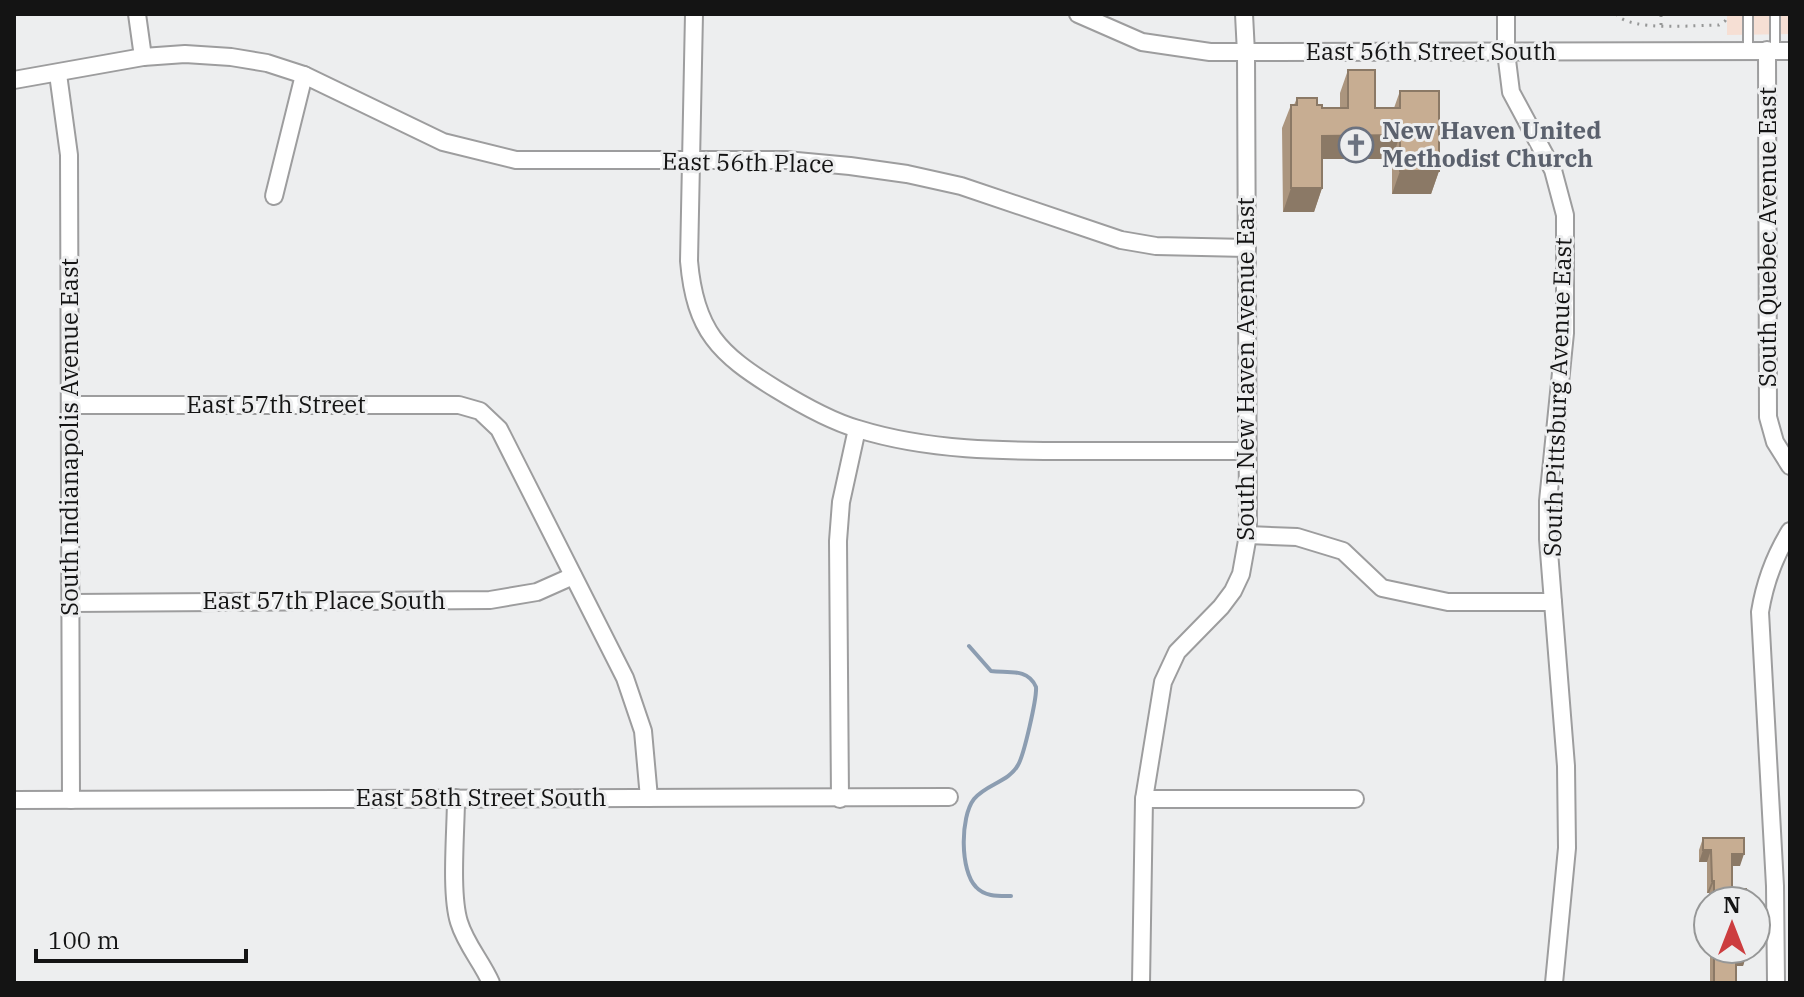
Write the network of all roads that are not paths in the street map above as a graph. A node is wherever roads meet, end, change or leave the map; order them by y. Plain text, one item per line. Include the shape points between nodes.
1 (137, 14) edge
2 (694, 14) edge
3 (1078, 14) edge
4 (1244, 14) edge
5 (1506, 14) edge
6 (1748, 14) edge
7 (1775, 14) edge
8 (1777, 50) edge
9 (1748, 51) junction
10 (1506, 52) junction
11 (1246, 53) junction
12 (143, 57) junction
13 (58, 74) junction
14 (304, 75) junction
15 (14, 80) edge
16 (692, 160) junction
17 (274, 196) dead end
18 (1247, 248) junction
19 (71, 405) junction
20 (857, 429) junction
21 (1247, 451) junction
22 (1790, 466) edge
23 (1790, 531) edge
24 (1248, 535) junction
25 (573, 576) junction
26 (1553, 602) junction
27 (71, 603) junction
28 (949, 797) dead end
29 (456, 798) junction
30 (649, 798) junction
31 (840, 799) junction
32 (1144, 799) junction
33 (1355, 799) dead end
34 (14, 800) edge
35 (71, 800) junction
36 (491, 983) edge
37 (1141, 983) edge
38 (1554, 983) edge
39 (1776, 983) edge

1 - 12 street
2 - 16 street
3 - 11 street, East 56th Street South via 1142,42
4 - 11 street, South New Haven Avenue East
5 - 10 street, South Pittsburg Avenue East
6 - 9 lane
7 - 8 lane
8 - 9 street, East 56th Street South
8 - 22 street, South Quebec Avenue East via 1768,417
9 - 10 street, East 56th Street South
10 - 11 street, East 56th Street South
10 - 26 street, South Pittsburg Avenue East via 1511,92 1553,170 1565,215 1565,333 1548,501
11 - 18 street, South New Haven Avenue East
12 - 13 street, East 56th Place
12 - 14 street, East 56th Place via 231,57
13 - 15 street, East 56th Place
13 - 19 street, South Indianapolis Avenue East via 69,155
14 - 16 street, East 56th Place via 443,142 481,153 553,162
14 - 17 street
16 - 18 street, East 56th Place via 786,160 907,174 961,186 1121,240
16 - 20 street via 689,261 703,325 745,370
18 - 21 street, South New Haven Avenue East
19 - 25 street, East 57th Street via 459,405 480,411 499,429
19 - 27 street, South Indianapolis Avenue East
20 - 21 street via 962,449
20 - 31 street via 838,541
21 - 24 street, South New Haven Avenue East
23 - 39 street via 1774,558 1760,612
24 - 26 street via 1297,537 1343,551 1382,588 1448,602
24 - 32 street, South New Haven Avenue East via 1233,591 1191,636 1163,682
25 - 27 street, East 57th Place South via 537,592 490,600
25 - 30 street via 637,708
26 - 38 street, South Pittsburg Avenue East via 1567,848
27 - 35 street, South Indianapolis Avenue East
28 - 31 street, East 58th Street South
29 - 30 street, East 58th Street South
29 - 35 street, East 58th Street South
29 - 36 street via 458,919
30 - 31 street, East 58th Street South
32 - 33 street
32 - 37 street, South New Haven Avenue East
34 - 35 street, East 58th Street South

